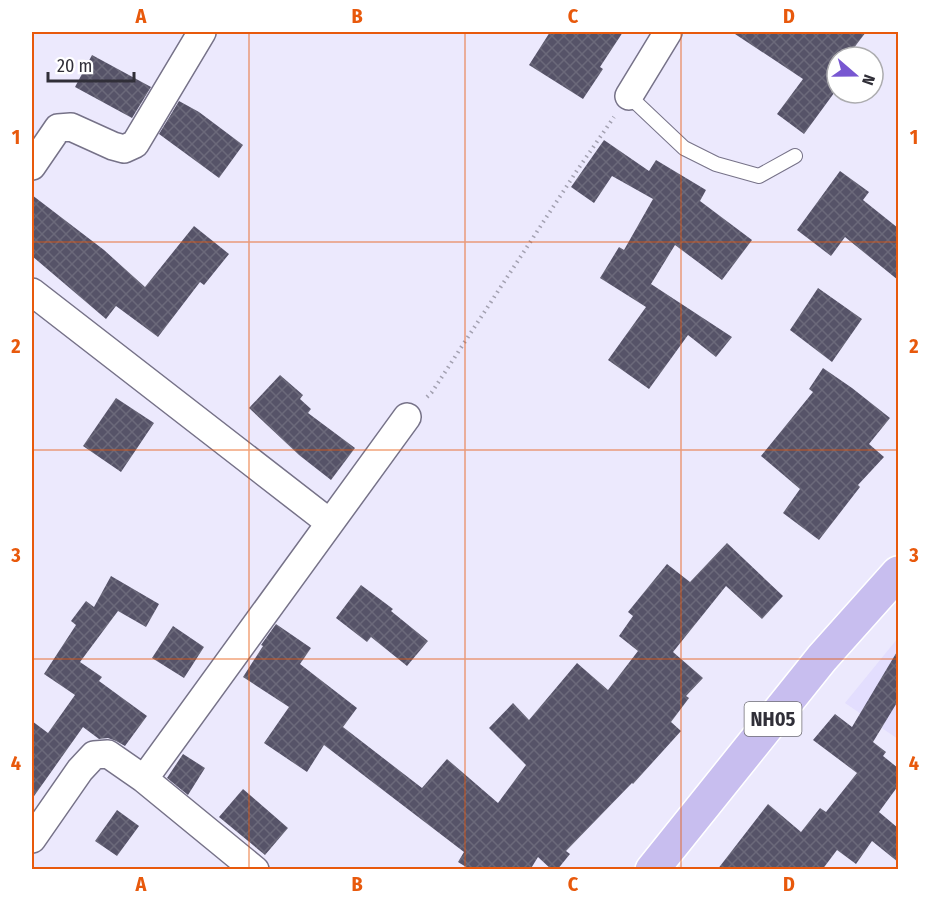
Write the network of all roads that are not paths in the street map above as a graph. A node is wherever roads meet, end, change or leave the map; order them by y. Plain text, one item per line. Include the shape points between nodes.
1 (202, 32) edge
2 (668, 32) edge
3 (629, 96) joint
4 (795, 156) dead end
5 (32, 166) edge
6 (32, 292) edge
7 (407, 417) road end
8 (330, 523) junction
9 (898, 573) edge
10 (144, 779) junction
11 (32, 838) edge
12 (255, 870) edge
13 (652, 870) edge

1 - 5 street via 135,144 124,149 70,127 58,128
2 - 3 street
3 - 4 lane via 684,148 716,164 759,176
6 - 8 street
7 - 8 street
8 - 10 street
9 - 13 main road, NH05 via 822,658
10 - 11 street via 108,754 94,755
10 - 12 street

